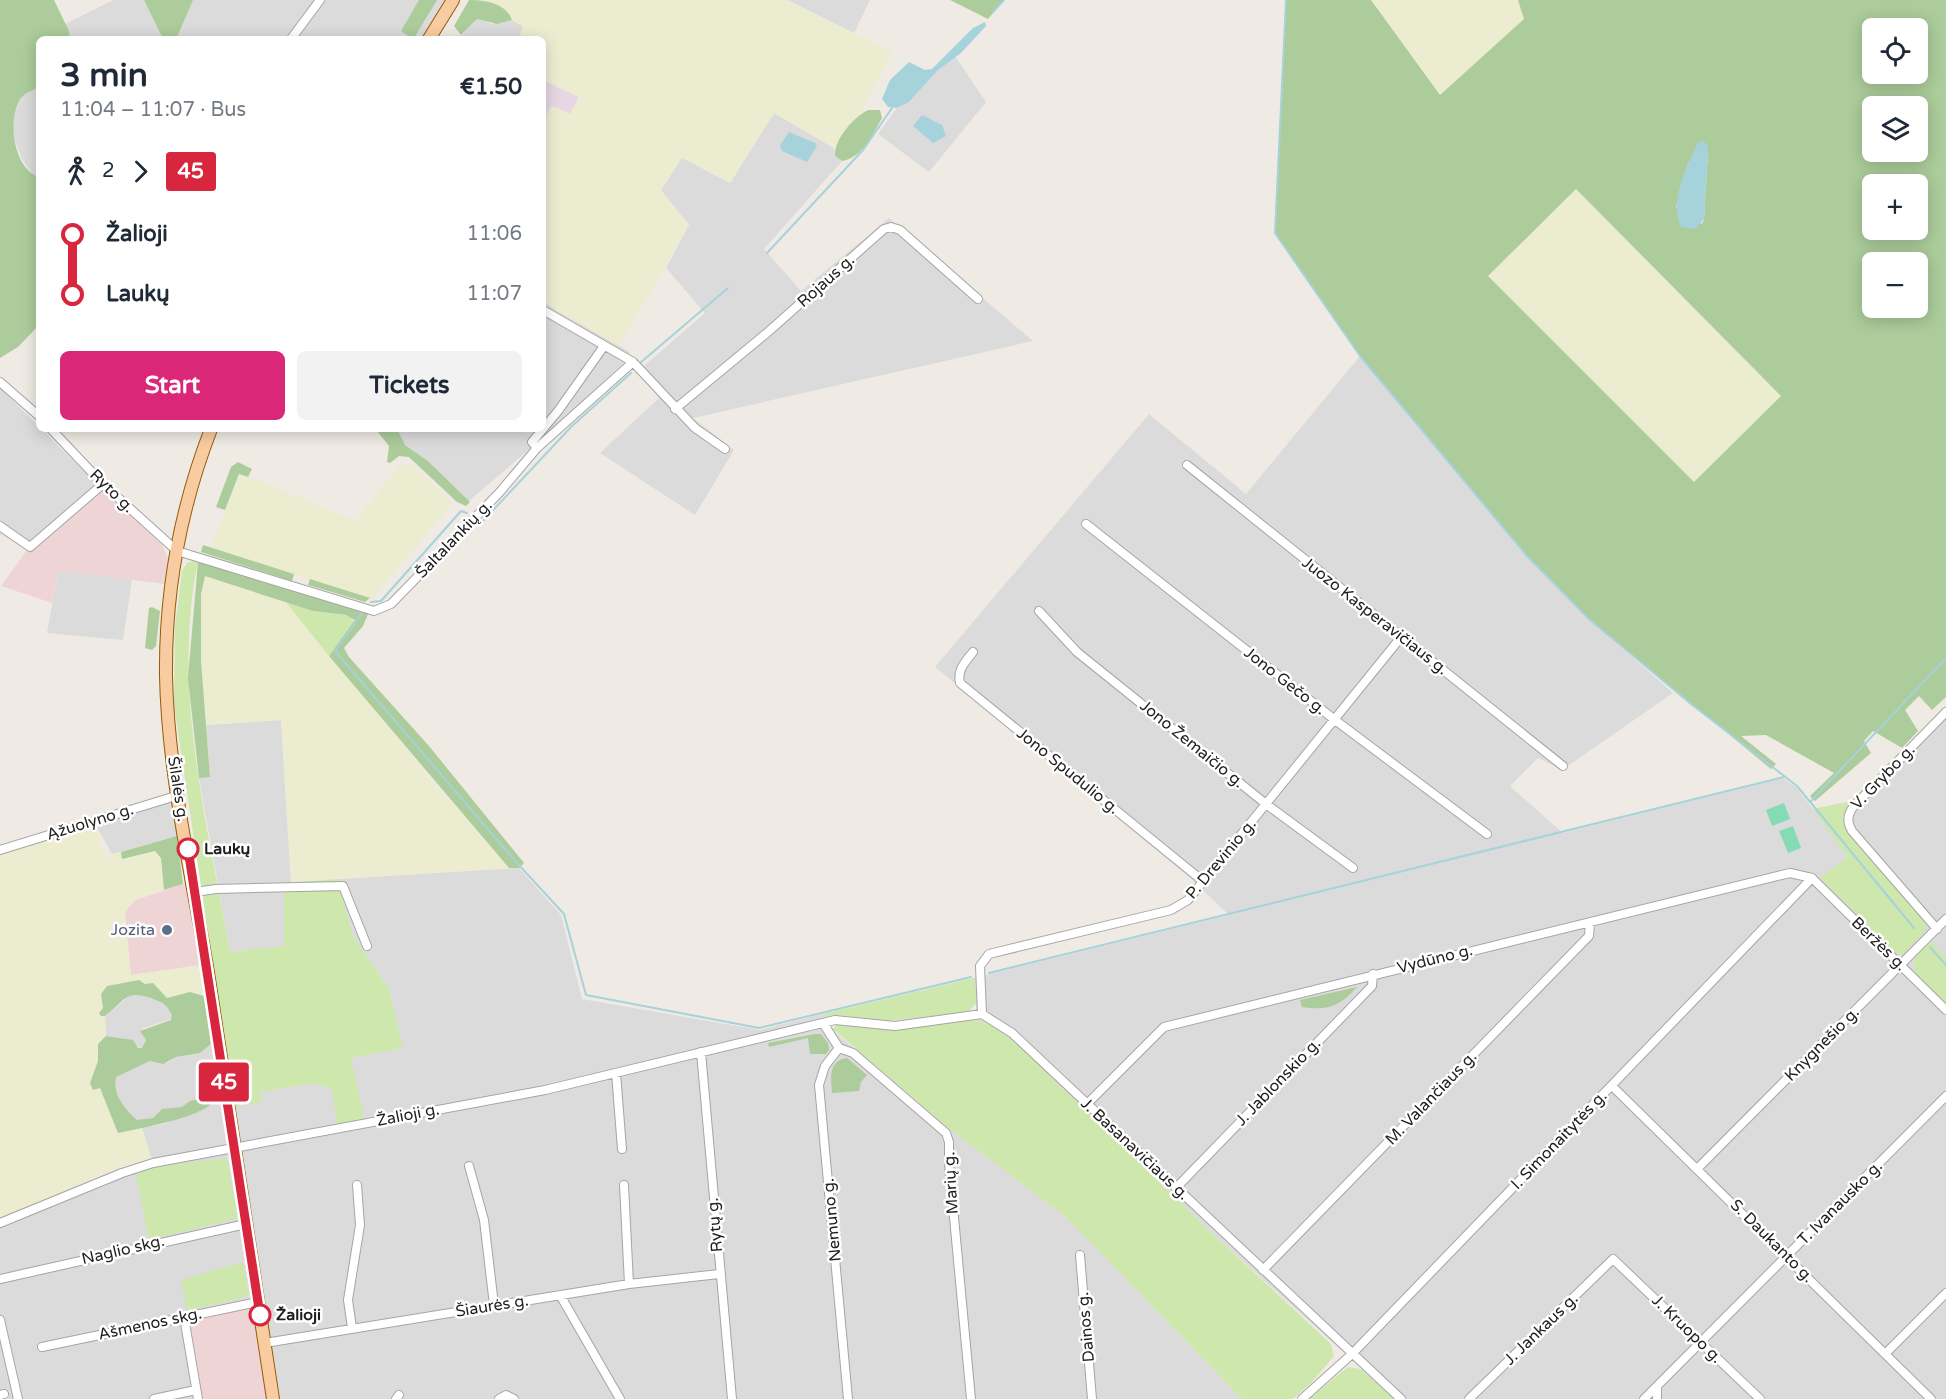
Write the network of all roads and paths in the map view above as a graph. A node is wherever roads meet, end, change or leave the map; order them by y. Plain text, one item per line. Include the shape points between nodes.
1 (320, 0) edge
2 (453, 0) edge
3 (293, 36) edge
4 (431, 36) edge
5 (978, 299) dead end
6 (546, 312) edge
7 (604, 346) junction
8 (633, 362) junction
9 (0, 382) edge
10 (675, 409) junction
11 (36, 413) edge
12 (546, 426) edge
13 (54, 432) edge
14 (210, 432) edge
15 (541, 432) edge
16 (537, 448) junction
17 (724, 449) dead end
18 (1187, 465) dead end
19 (103, 484) junction
20 (1086, 524) dead end
21 (0, 526) edge
22 (177, 551) junction
23 (1040, 611) dead end
24 (1402, 636) junction
25 (973, 652) dead end
26 (1946, 712) edge
27 (1335, 720) junction
28 (1563, 766) dead end
29 (179, 795) junction
30 (1266, 804) junction
31 (1486, 834) dead end
32 (0, 850) edge
33 (1353, 868) dead end
34 (1812, 878) junction
35 (1204, 882) junction
36 (195, 892) junction
37 (1946, 919) edge
38 (1590, 922) junction
39 (1937, 929) junction
40 (367, 946) dead end
41 (1900, 966) junction
42 (1373, 974) junction
43 (1946, 1010) edge
44 (982, 1014) junction
45 (823, 1023) junction
46 (839, 1048) junction
47 (701, 1052) junction
48 (616, 1073) junction
49 (1612, 1086) junction
50 (1946, 1096) edge
51 (1087, 1104) junction
52 (235, 1149) junction
53 (622, 1149) dead end
54 (469, 1166) dead end
55 (1698, 1168) junction
56 (357, 1185) dead end
57 (624, 1185) dead end
58 (1176, 1188) junction
59 (0, 1224) edge
60 (246, 1224) junction
61 (1080, 1255) dead end
62 (1787, 1256) junction
63 (1613, 1259) joint
64 (1263, 1270) junction
65 (719, 1274) junction
66 (0, 1279) edge
67 (629, 1284) junction
68 (1946, 1293) edge
69 (560, 1295) junction
70 (258, 1302) junction
71 (494, 1305) junction
72 (184, 1317) junction
73 (0, 1320) edge
74 (352, 1328) junction
75 (1701, 1342) junction
76 (265, 1343) junction
77 (42, 1347) dead end
78 (1352, 1354) junction
79 (1885, 1354) junction
80 (1657, 1386) junction
81 (196, 1390) junction
82 (18, 1399) edge
83 (154, 1399) edge
84 (198, 1399) edge
85 (273, 1399) edge
86 (499, 1399) edge
87 (514, 1399) edge
88 (620, 1399) edge
89 (732, 1399) edge
90 (848, 1399) edge
91 (971, 1399) edge
92 (1092, 1399) edge
93 (1302, 1399) edge
94 (1401, 1399) edge
95 (1469, 1399) edge
96 (1644, 1399) edge
97 (1657, 1399) edge
98 (1760, 1399) edge
99 (1931, 1399) edge

1 - 3 street
2 - 4 main road
5 - 10 street, Rojaus g. via 900,230 884,229
6 - 7 street
7 - 8 street
7 - 12 street
8 - 10 street
8 - 16 street, Šaltalankių g.
9 - 11 street
10 - 17 street
13 - 19 street, Ryto g.
14 - 22 main road, Šilalės g. via 195,470
15 - 16 street via 532,442
16 - 22 street, Šaltalankių g. via 392,604 380,610
18 - 24 street, Juozo Kasperavičiaus g.
19 - 21 street via 30,547
19 - 22 street, Ryto g.
20 - 27 street, Jono Gečo g.
22 - 29 main road, Šilalės g. via 166,676
23 - 30 street, Jono Žemaičio g. via 1077,652
24 - 27 street, P. Drevinio g.
24 - 28 street, Juozo Kasperavičiaus g.
25 - 35 street, Jono Spudulio g. via 961,668 960,683
26 - 39 street, V. Grybo g. via 1848,814 1852,831
27 - 30 street, P. Drevinio g.
27 - 31 street, Jono Gečo g.
29 - 32 street, Ąžuolyno g.
29 - 36 main road, Šilalės g.
30 - 33 street, Jono Žemaičio g.
30 - 35 street, P. Drevinio g.
34 - 38 street, Vydūno g. via 1790,873
34 - 41 street, Beržės g.
34 - 49 street, I. Simonaitytės g.
35 - 44 street, P. Drevinio g. via 1181,906 1171,910 990,954 980,966
36 - 40 street via 343,886
36 - 52 main road, Šilalės g.
37 - 39 street, Knygnešio g.
38 - 42 street, Vydūno g.
38 - 64 street, M. Valančiaus g. via 1589,936
39 - 41 street, Knygnešio g.
41 - 43 street, Beržės g.
41 - 55 street, Knygnešio g.
42 - 51 street, Vydūno g. via 1164,1027
42 - 58 street, J. Jablonskio g. via 1372,986
44 - 45 street via 895,1026 846,1020
44 - 51 street, J. Basanavičiaus g. via 1003,1025
45 - 46 street, Marių g.
45 - 47 street, Žalioji g.
46 - 90 street, Nemuno g. via 825,1066 819,1085
46 - 91 street, Marių g. via 853,1053 946,1133
47 - 48 street, Žalioji g.
47 - 65 street, Rytų g.
48 - 52 street, Žalioji g.
48 - 53 street
49 - 55 street, S. Daukanto g.
49 - 78 street, I. Simonaitytės g.
50 - 62 street, T. Ivanausko g.
51 - 58 street, J. Basanavičiaus g.
52 - 59 street, Žalioji g. via 138,1166
52 - 60 main road, Šilalės g.
54 - 71 street via 484,1220
55 - 62 street, S. Daukanto g.
56 - 74 street via 360,1225 348,1300
57 - 67 street
58 - 64 street, J. Basanavičiaus g.
60 - 66 street, Naglio skg.
60 - 70 main road, Šilalės g.
61 - 92 street, Dainos g.
62 - 75 street, T. Ivanausko g.
62 - 79 street, S. Daukanto g.
63 - 75 street, J. Kruopo g.
63 - 95 street, J. Jankaus g.
64 - 78 street, J. Basanavičiaus g.
65 - 67 street, Šiaurės g.
65 - 89 street, Rytų g.
67 - 69 street, Šiaurės g.
68 - 79 street
69 - 71 street, Šiaurės g.
69 - 88 street
70 - 72 street, Ašmenos skg.
70 - 76 main road, Šilalės g.
71 - 74 street, Šiaurės g.
72 - 77 street, Ašmenos skg.
72 - 81 street
73 - 82 street
74 - 76 street, Šiaurės g.
75 - 80 street, T. Ivanausko g.
75 - 98 street, J. Kruopo g.
76 - 85 main road, Šilalės g.
78 - 93 street, I. Simonaitytės g.
78 - 94 street, J. Basanavičiaus g.
79 - 99 street, S. Daukanto g.
80 - 96 street, T. Ivanausko g.
80 - 97 street
81 - 83 street
81 - 84 street
86 - 87 street via 506,1395

